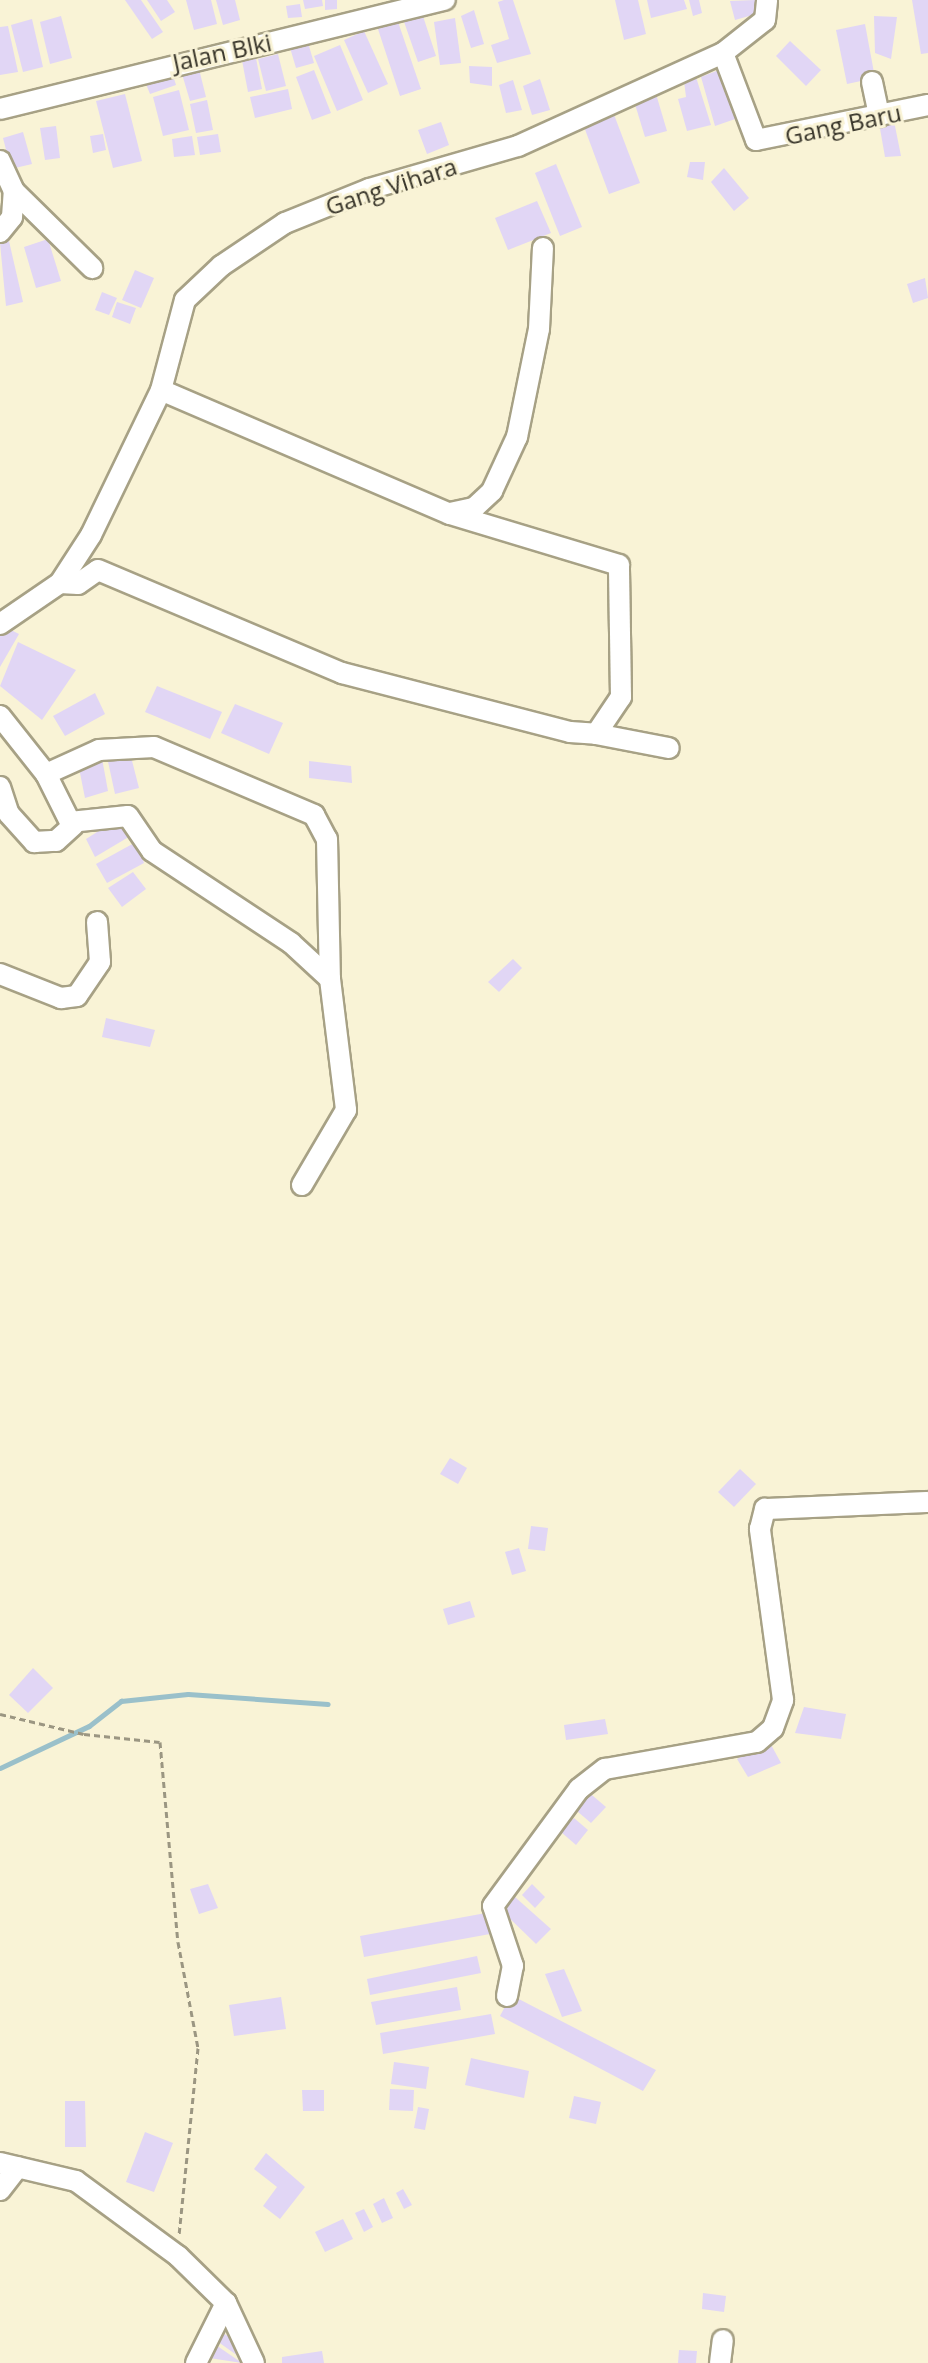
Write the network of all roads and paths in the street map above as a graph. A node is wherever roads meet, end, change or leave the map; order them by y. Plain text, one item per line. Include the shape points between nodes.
1 (445, 0) edge
2 (767, 0) edge
3 (723, 53) junction
4 (872, 82) dead end
5 (928, 105) edge
6 (0, 109) edge
7 (879, 116) junction
8 (0, 161) edge
9 (14, 191) junction
10 (0, 232) edge
11 (543, 248) dead end
12 (92, 268) dead end
13 (161, 390) junction
14 (450, 514) junction
15 (60, 583) junction
16 (0, 624) edge
17 (0, 716) edge
18 (596, 734) junction
19 (669, 748) dead end
20 (46, 774) junction
21 (0, 787) edge
22 (74, 825) junction
23 (97, 922) dead end
24 (0, 974) edge
25 (330, 979) junction
26 (302, 1185) dead end
27 (928, 1502) edge
28 (0, 1714) edge
29 (507, 1996) dead end
30 (9, 2165) edge
31 (0, 2190) edge
32 (178, 2256) junction
33 (226, 2303) junction
34 (723, 2340) dead end
35 (196, 2363) edge
36 (254, 2363) edge
37 (720, 2363) edge

1 - 6 street, Jalan Blki
2 - 3 street, Gang Vihara via 765,20
3 - 7 street, Gang Baru via 753,139
3 - 13 street, Gang Vihara via 525,143 369,189 271,231 189,293
4 - 7 street
5 - 7 street, Gang Baru
8 - 9 street
9 - 10 street via 12,217
9 - 12 street
11 - 14 street via 542,314 517,437 492,491 474,508
13 - 14 street
13 - 15 street, Gang Vihara
14 - 18 street via 619,565 621,697
15 - 16 street, Gang Vihara
15 - 18 street via 78,584 98,570 342,673
17 - 20 street
18 - 19 street
20 - 22 street
20 - 25 street via 99,750 154,747 314,815 327,839
21 - 22 street via 9,814 34,842 56,841
22 - 25 street via 128,816 160,857 291,943
23 - 24 street via 100,962 77,996 61,998
25 - 26 street via 347,1103
27 - 29 street via 765,1509 760,1529 783,1700 773,1728 757,1742 637,1760 588,1779 493,1906 513,1966
28 - 32 path via 84,1734 160,1742 178,1942 198,2048
30 - 31 street
30 - 32 street via 83,2185
32 - 33 street
33 - 35 street
33 - 36 street
34 - 37 street

